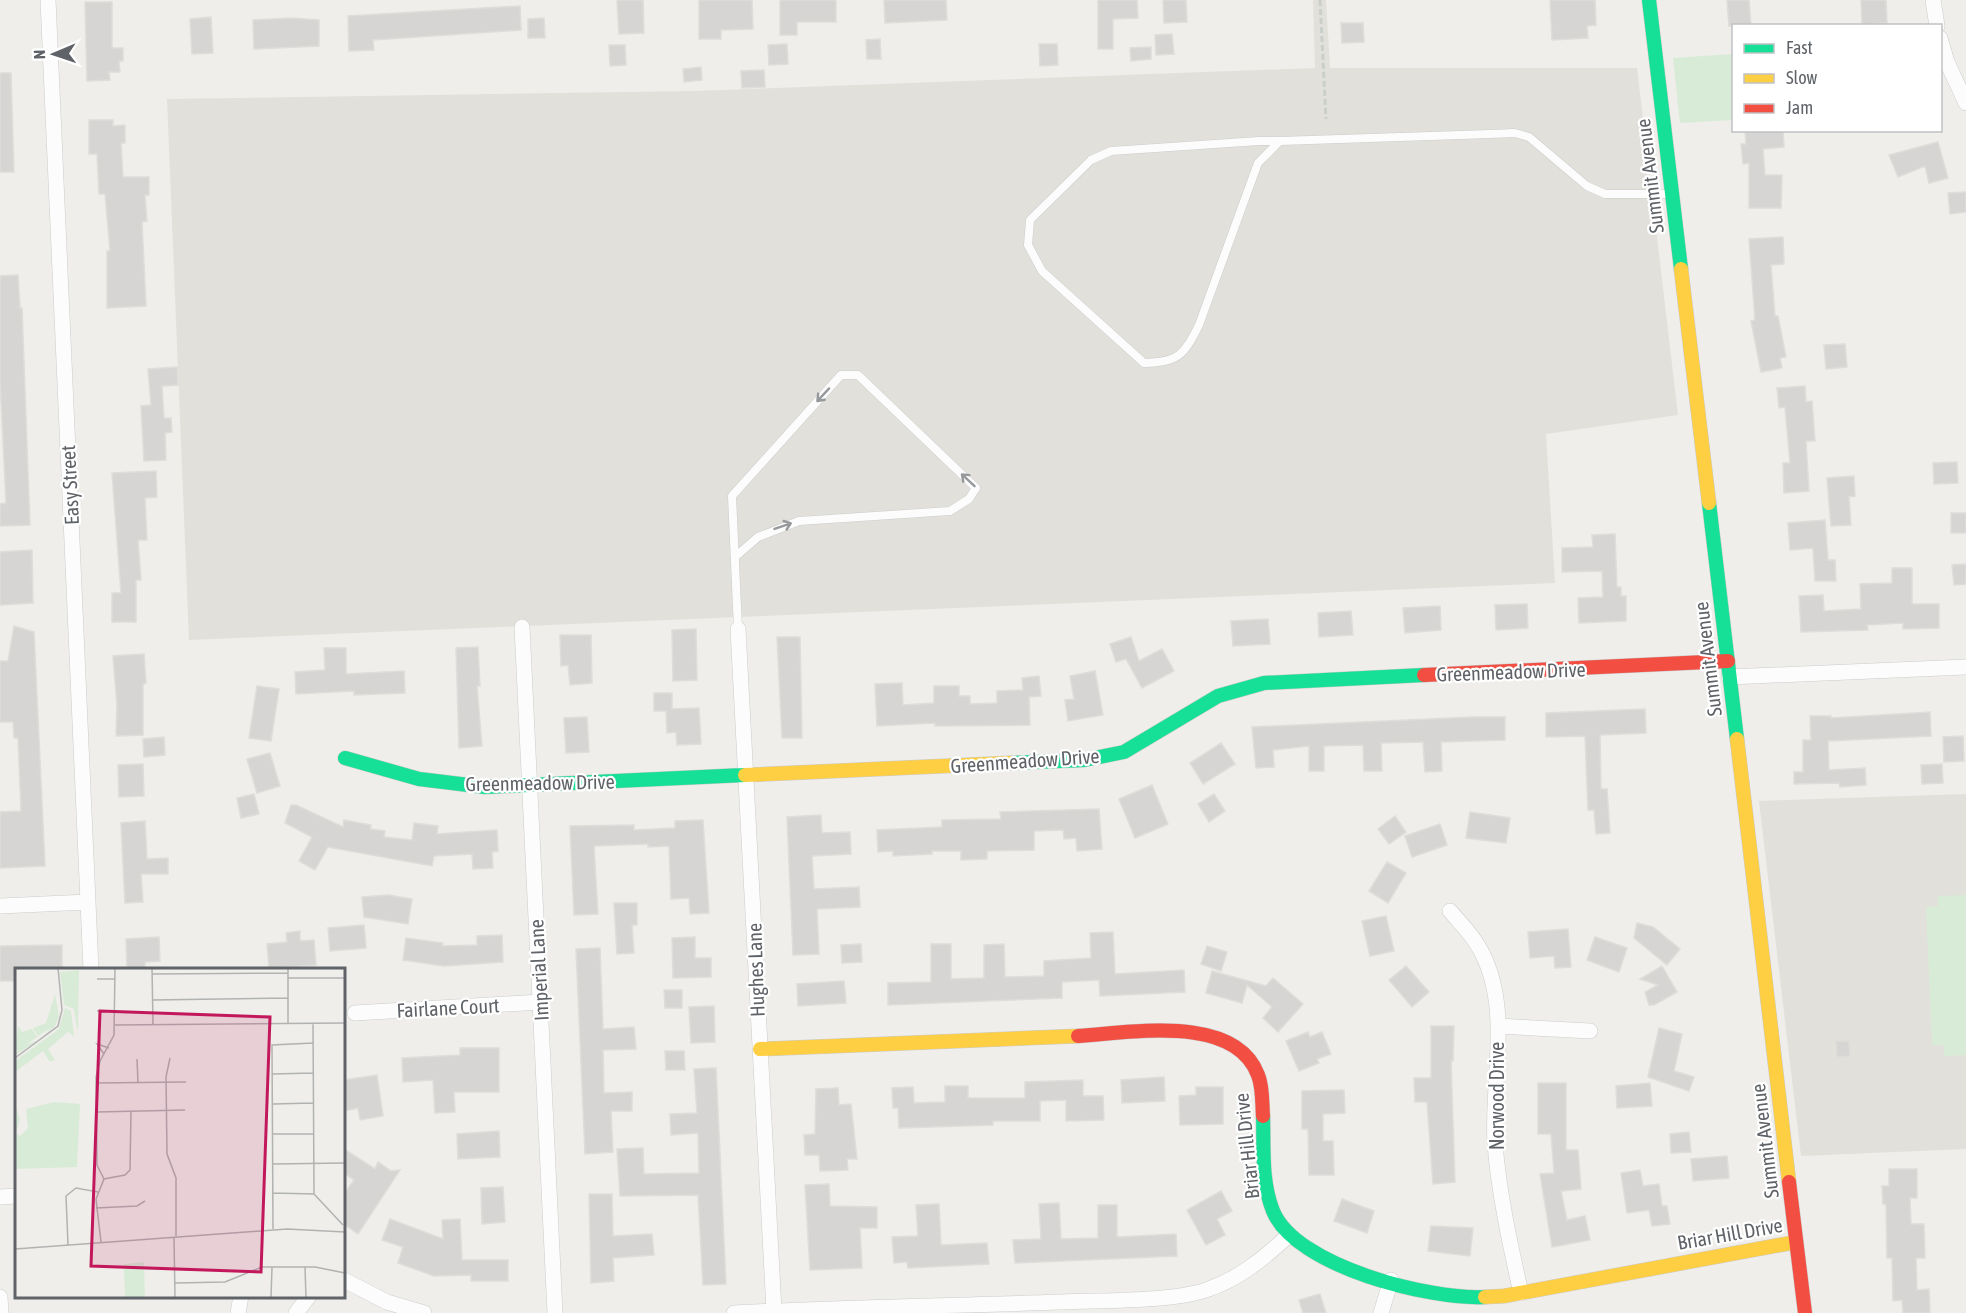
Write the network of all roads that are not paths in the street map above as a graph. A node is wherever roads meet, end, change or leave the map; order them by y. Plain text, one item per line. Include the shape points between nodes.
1 (48, 0) edge
2 (1649, 0) edge
3 (1933, 0) edge
4 (1937, 24) edge
5 (1942, 42) edge
6 (1966, 103) edge
7 (1280, 141) junction
8 (1672, 194) junction
9 (735, 557) junction
10 (522, 627) dead end
11 (738, 629) joint
12 (1728, 661) junction
13 (1966, 667) edge
14 (1730, 677) junction
15 (345, 759) dead end
16 (747, 775) junction
17 (529, 784) junction
18 (88, 902) junction
19 (0, 906) edge
20 (1450, 911) dead end
21 (91, 968) edge
22 (540, 1002) junction
23 (355, 1013) dead end
24 (1498, 1026) junction
25 (1590, 1031) dead end
26 (760, 1049) junction
27 (15, 1196) edge
28 (0, 1197) edge
29 (1289, 1235) junction
30 (1796, 1242) junction
31 (1391, 1280) junction
32 (345, 1281) edge
33 (1521, 1293) junction
34 (0, 1297) edge
35 (241, 1298) edge
36 (307, 1298) edge
37 (774, 1311) junction
38 (1, 1313) edge
39 (238, 1313) edge
40 (296, 1313) edge
41 (423, 1313) edge
42 (555, 1313) edge
43 (734, 1313) edge
44 (1382, 1313) edge
45 (1805, 1313) edge

1 - 18 street, Easy Street
2 - 8 street, Summit Avenue
3 - 4 street
5 - 6 street
7 - 7 lane via 1111,151 1091,160 1030,220 1028,245 1042,271 1144,363 1172,358 1186,351 1199,325 1258,163
7 - 8 lane via 1515,133 1529,137 1587,186 1605,194
8 - 12 street, Summit Avenue
9 -> 9 lane via 758,537 789,524 950,511 969,499 976,488 858,375 841,375 732,496
9 - 11 lane
10 - 17 street, Imperial Lane
11 - 16 street, Hughes Lane
12 - 14 street, Summit Avenue
12 - 16 street, Greenmeadow Drive via 1264,683 1218,696 1142,743 1103,758
13 - 14 street
14 - 30 street, Summit Avenue
15 - 17 street, Greenmeadow Drive via 419,779 466,786
16 - 17 street, Greenmeadow Drive
16 - 26 street, Hughes Lane
17 - 22 street, Imperial Lane
18 - 19 street
18 - 21 street, Easy Street
20 - 24 street, Norwood Drive via 1470,932 1492,975
22 - 23 street, Fairlane Court
22 - 42 street, Imperial Lane
24 - 25 street
24 - 33 street, Norwood Drive via 1495,1142
26 - 29 street, Briar Hill Drive via 1111,1034 1194,1032 1216,1036 1242,1052 1259,1076 1266,1186 1279,1221
26 - 37 street, Hughes Lane
27 - 28 street
29 - 31 street, Briar Hill Drive via 1309,1252
29 - 37 street via 1259,1263 1235,1277 1206,1290 1184,1294 1115,1300
30 - 33 street, Briar Hill Drive
30 - 45 street, Summit Avenue
31 - 33 street, Briar Hill Drive via 1464,1298
31 - 44 street
32 - 41 street via 387,1302
34 - 38 street
35 - 39 street
36 - 40 street
37 - 43 street

